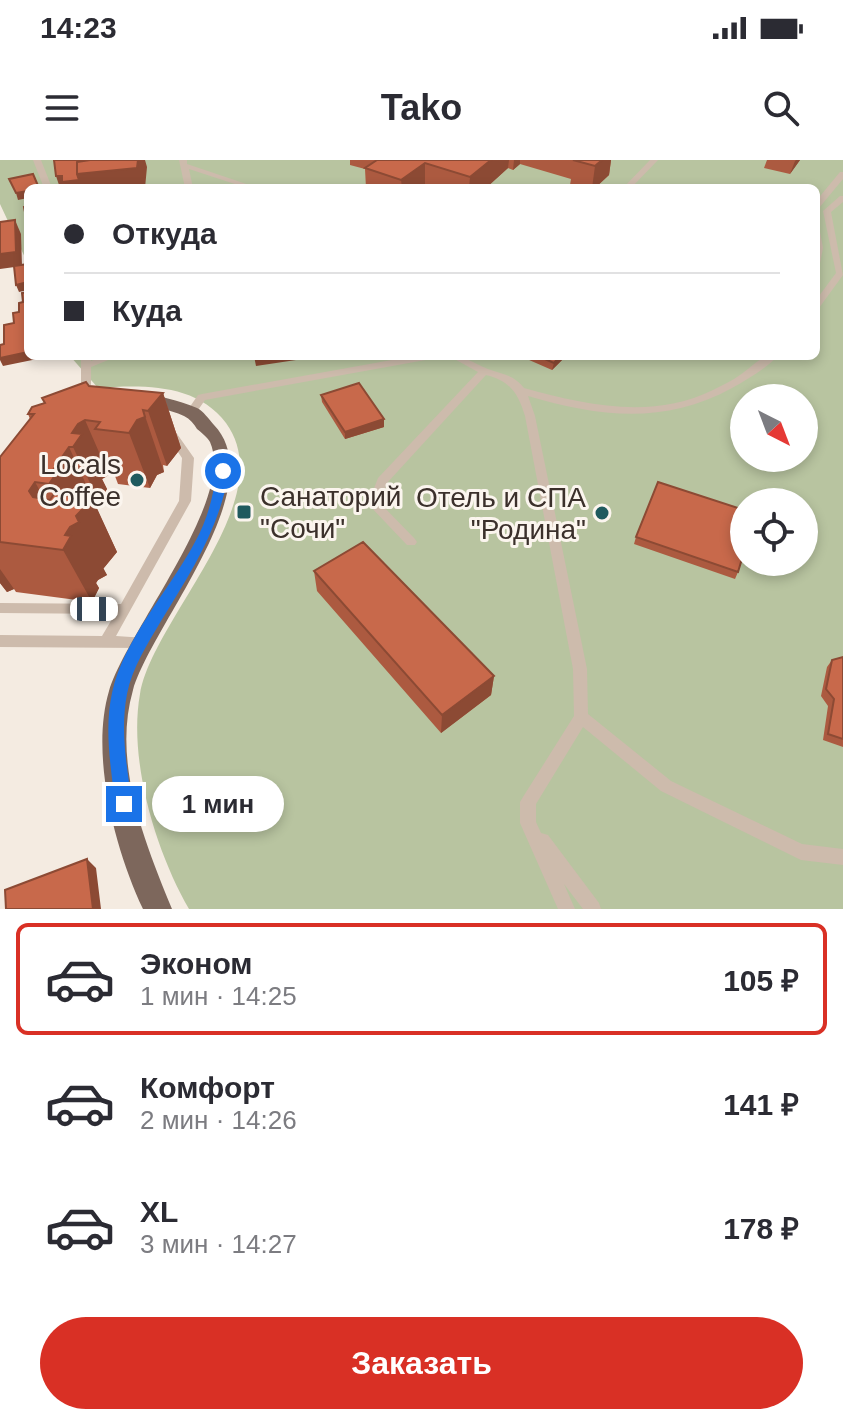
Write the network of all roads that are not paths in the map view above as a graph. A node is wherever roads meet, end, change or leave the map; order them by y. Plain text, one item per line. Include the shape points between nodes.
1 (37, 160) edge
2 (654, 160) edge
3 (183, 162) edge
4 (843, 174) edge
5 (46, 184) edge
6 (188, 184) edge
7 (243, 184) edge
8 (631, 184) edge
9 (843, 198) edge
10 (820, 201) edge
11 (843, 226) edge
12 (833, 234) junction
13 (820, 300) edge
14 (87, 360) edge
15 (409, 360) edge
16 (462, 360) edge
17 (768, 360) edge
18 (484, 371) junction
19 (523, 391) junction
20 (192, 411) junction
21 (71, 412) joint
22 (171, 434) dead end
23 (411, 542) dead end
24 (0, 608) edge
25 (125, 609) junction
26 (0, 641) edge
27 (106, 642) junction
28 (141, 642) junction
29 (581, 717) junction
30 (528, 823) junction
31 (843, 857) edge
32 (158, 909) edge
33 (567, 909) edge
34 (593, 909) edge

1 - 5 lane
2 - 8 lane
3 - 6 lane
3 - 7 lane
4 - 10 lane
9 - 12 lane via 827,211
11 - 12 lane
12 - 13 lane via 840,273
14 - 21 lane via 86,386
15 - 20 lane via 202,397
16 - 18 lane
17 - 19 lane via 747,378 685,406 631,413 571,407
18 - 19 lane via 507,376
18 - 23 lane via 382,481 374,504
19 - 29 lane via 580,669
20 - 21 main road via 159,399 113,399
20 - 28 main road via 217,435 223,454 218,504 202,542
22 - 25 lane via 188,458 185,501
24 - 25 lane
25 - 27 lane
26 - 27 lane
27 - 28 lane
28 - 32 main road via 120,691 115,731 126,829
29 - 30 lane via 528,802
29 - 31 lane via 666,786 801,852
30 - 33 lane
30 - 34 lane

